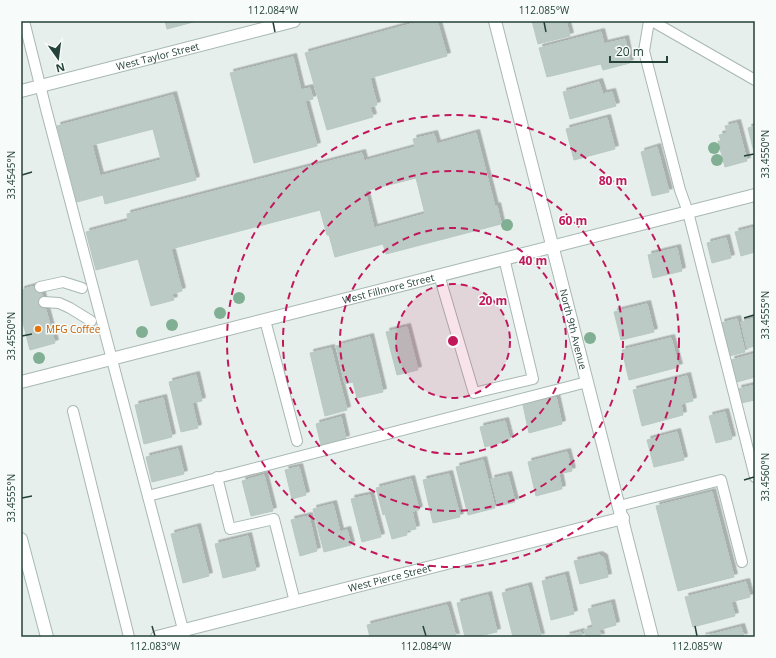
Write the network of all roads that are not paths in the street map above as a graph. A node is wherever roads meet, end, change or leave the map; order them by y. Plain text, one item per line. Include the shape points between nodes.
1 (24, 21) edge
2 (294, 21) edge
3 (496, 21) edge
4 (649, 21) edge
5 (652, 21) edge
6 (755, 80) edge
7 (40, 86) junction
8 (21, 91) edge
9 (755, 195) edge
10 (688, 212) junction
11 (552, 246) junction
12 (504, 258) junction
13 (439, 275) junction
14 (40, 287) dead end
15 (82, 288) dead end
16 (44, 302) dead end
17 (265, 320) junction
18 (91, 321) dead end
19 (111, 359) junction
20 (21, 382) edge
21 (587, 382) junction
22 (73, 411) dead end
23 (297, 442) dead end
24 (755, 476) edge
25 (217, 477) junction
26 (148, 496) junction
27 (620, 506) junction
28 (623, 518) junction
29 (21, 539) edge
30 (742, 562) dead end
31 (295, 602) junction
32 (184, 634) edge
33 (47, 637) edge
34 (129, 637) edge
35 (157, 637) edge
36 (652, 637) edge

1 - 7 lane
2 - 7 street, West Taylor Street
3 - 11 street, North 9th Avenue
4 - 10 lane via 644,51
5 - 6 lane
7 - 8 street, West Taylor Street
7 - 19 lane
9 - 10 street, West Fillmore Street
10 - 11 street, West Fillmore Street
10 - 24 lane
11 - 12 street, West Fillmore Street
11 - 21 street, North 9th Avenue
12 - 13 street, West Fillmore Street
12 - 13 lane via 533,379 474,393
13 - 17 street, West Fillmore Street
14 - 15 lane via 63,282
16 - 18 lane via 59,303
17 - 19 street, West Fillmore Street
17 - 23 lane
19 - 20 street, West Fillmore Street
19 - 26 lane
21 - 25 lane
21 - 27 street, North 9th Avenue
22 - 34 lane
25 - 26 lane
25 - 31 lane via 230,529 274,519
26 - 32 lane
27 - 28 street, North 9th Avenue
27 - 30 lane via 721,480
28 - 31 street, West Pierce Street
28 - 36 street, North 9th Avenue
29 - 33 street
31 - 32 street, West Pierce Street
32 - 35 street, West Pierce Street

